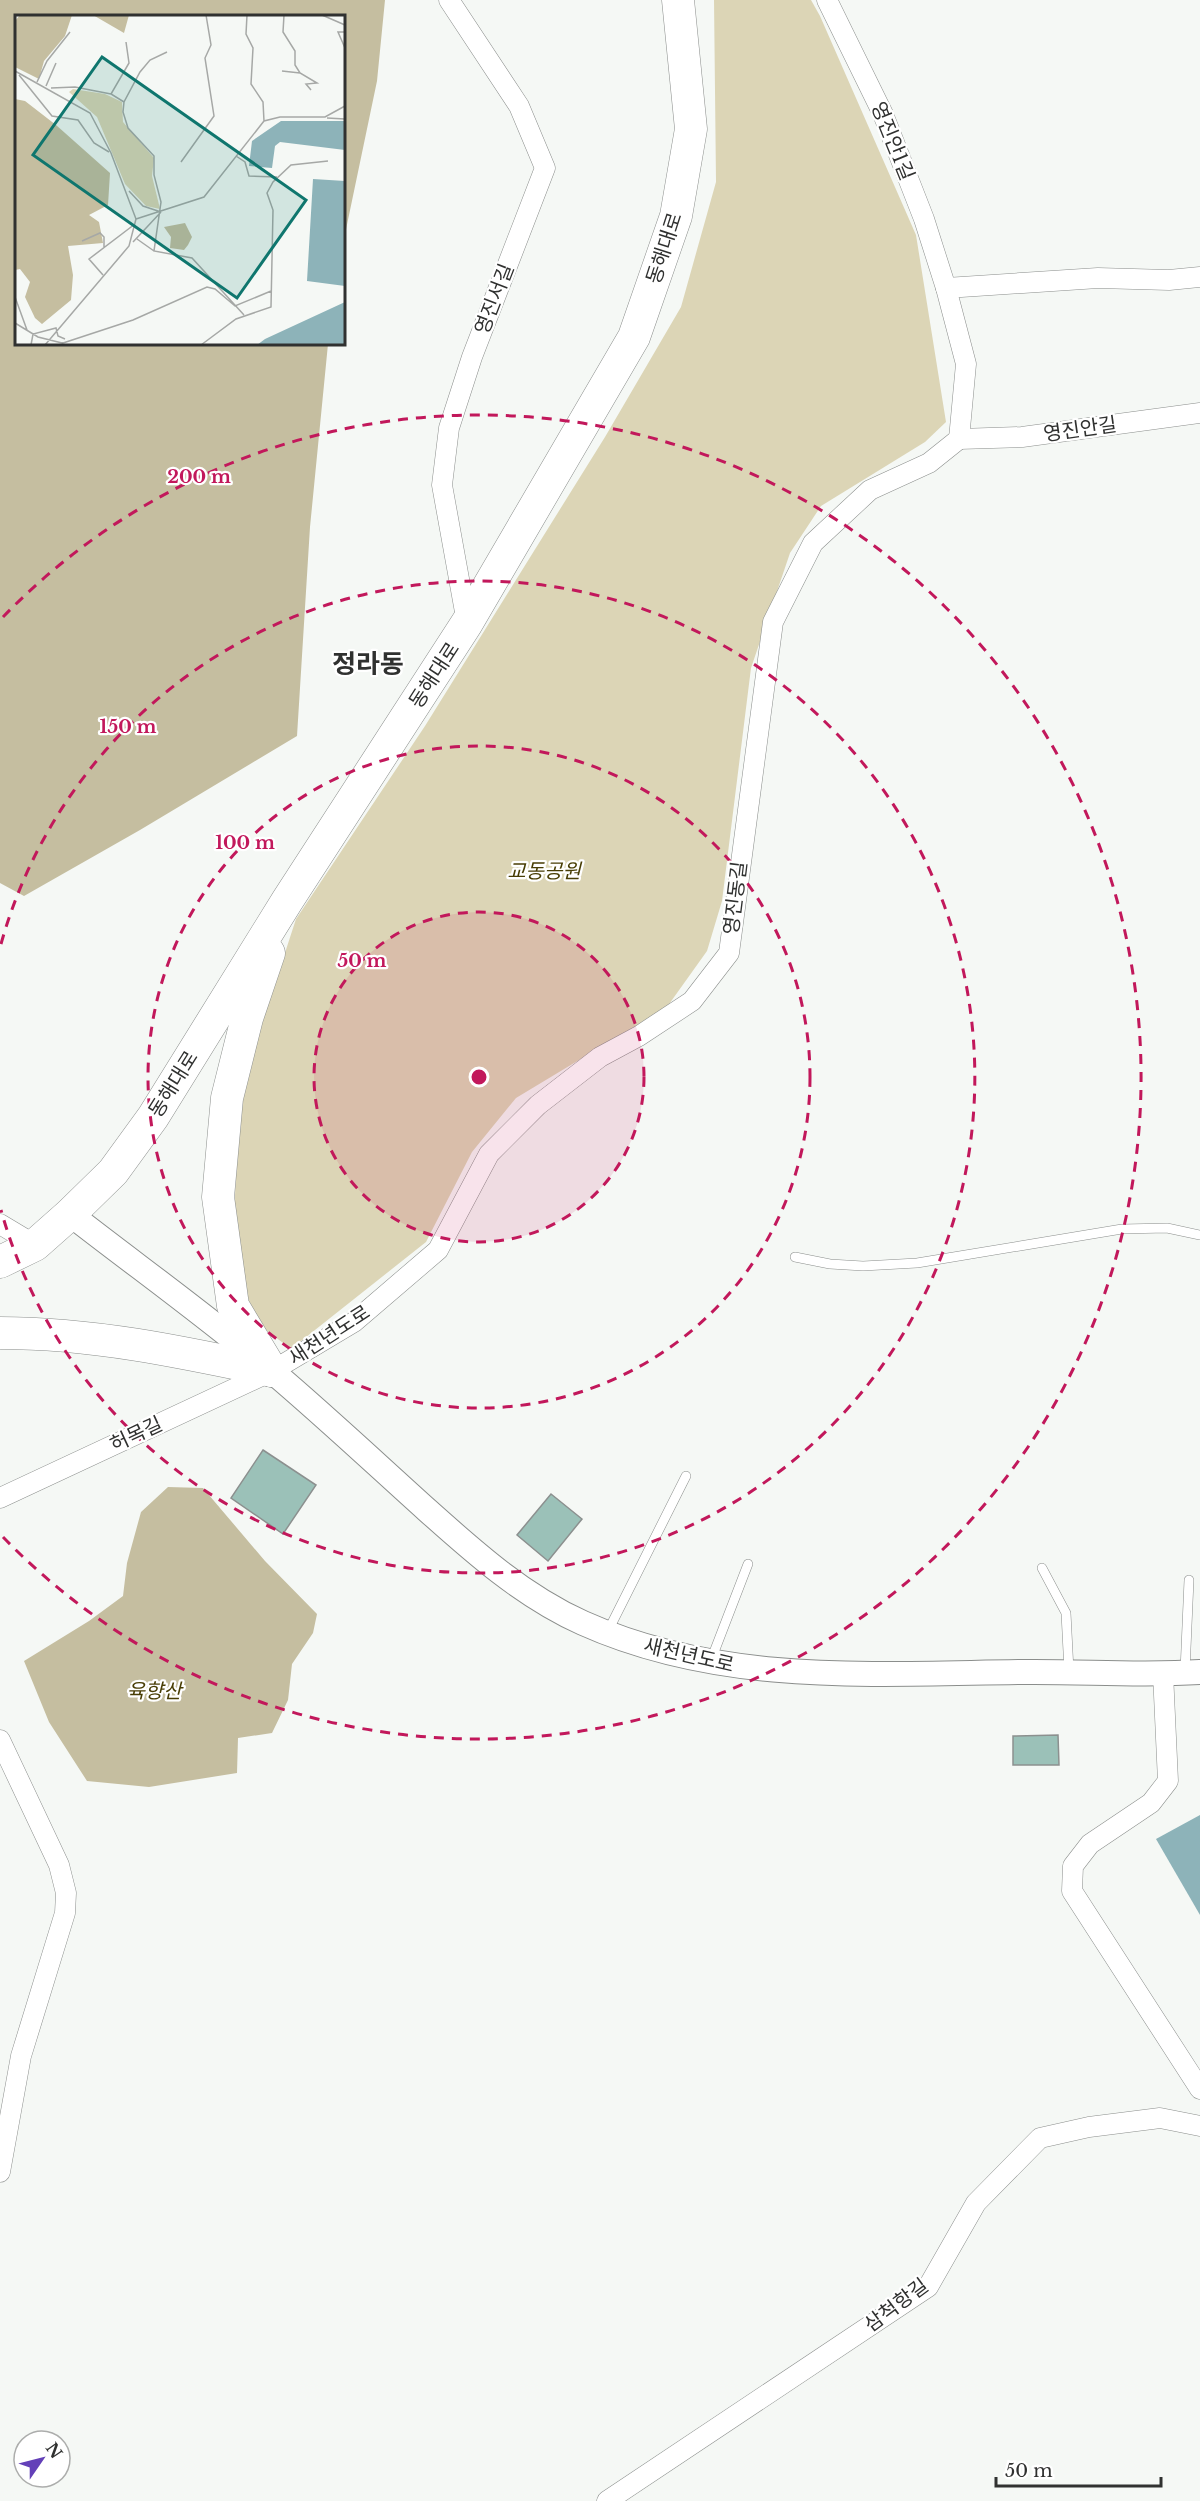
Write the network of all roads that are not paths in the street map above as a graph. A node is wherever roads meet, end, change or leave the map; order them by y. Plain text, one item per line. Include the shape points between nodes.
1 (449, 0) edge
2 (678, 0) edge
3 (827, 0) edge
4 (1200, 277) edge
5 (946, 288) junction
6 (1200, 413) edge
7 (959, 438) junction
8 (468, 623) junction
9 (287, 901) junction
10 (489, 1154) joint
11 (70, 1214) junction
12 (0, 1224) edge
13 (1200, 1235) edge
14 (35, 1245) junction
15 (795, 1257) dead end
16 (0, 1262) edge
17 (0, 1333) edge
18 (272, 1371) junction
19 (686, 1476) dead end
20 (0, 1498) edge
21 (748, 1564) dead end
22 (1042, 1568) dead end
23 (1189, 1580) dead end
24 (607, 1633) junction
25 (710, 1662) junction
26 (1069, 1671) junction
27 (1183, 1673) edge
28 (0, 1740) edge
29 (1200, 2089) edge
30 (1200, 2126) edge
31 (0, 2172) edge
32 (607, 2501) edge

1 - 8 street, 영진서길 via 519,106 545,168 472,357 449,428 442,485
2 - 8 main road, 동해대로 via 691,129 676,216 634,337
3 - 5 street, 영진안1길 via 883,114
4 - 5 street via 1098,278
5 - 7 street, 영진안1길 via 966,364
6 - 7 street, 영진안길 via 1022,437
7 - 10 street, 영진동길 via 929,463 870,490 813,543 772,622 729,953 692,1000 600,1057 538,1104
8 - 9 main road, 동해대로
9 - 11 main road, 동해대로 via 153,1118 112,1172
9 - 18 main road via 247,1018 227,1098 218,1197 233,1306
10 - 18 street, 새천년도로 via 438,1250 354,1322
11 - 14 main road, 동해대로
11 - 18 street, 새천년도로
12 - 14 street
13 - 15 lane via 1167,1227 1122,1229 917,1263 862,1266
14 - 16 main road, 동해대로
17 - 18 main road via 127,1342
18 - 20 street, 허목길
18 - 24 street, 새천년도로 via 505,1576 555,1609
19 - 24 lane
21 - 25 lane
22 - 26 lane via 1066,1613
23 - 27 lane
24 - 25 street, 새천년도로
25 - 26 street, 새천년도로 via 820,1674
26 - 27 street, 새천년도로
27 - 29 street via 1168,1781 1152,1803 1090,1844 1073,1866 1072,1891
28 - 31 street via 59,1865 66,1893 65,1913 21,2056
30 - 32 street, 삼척항길 via 1160,2118 1040,2138 976,2203 928,2287

